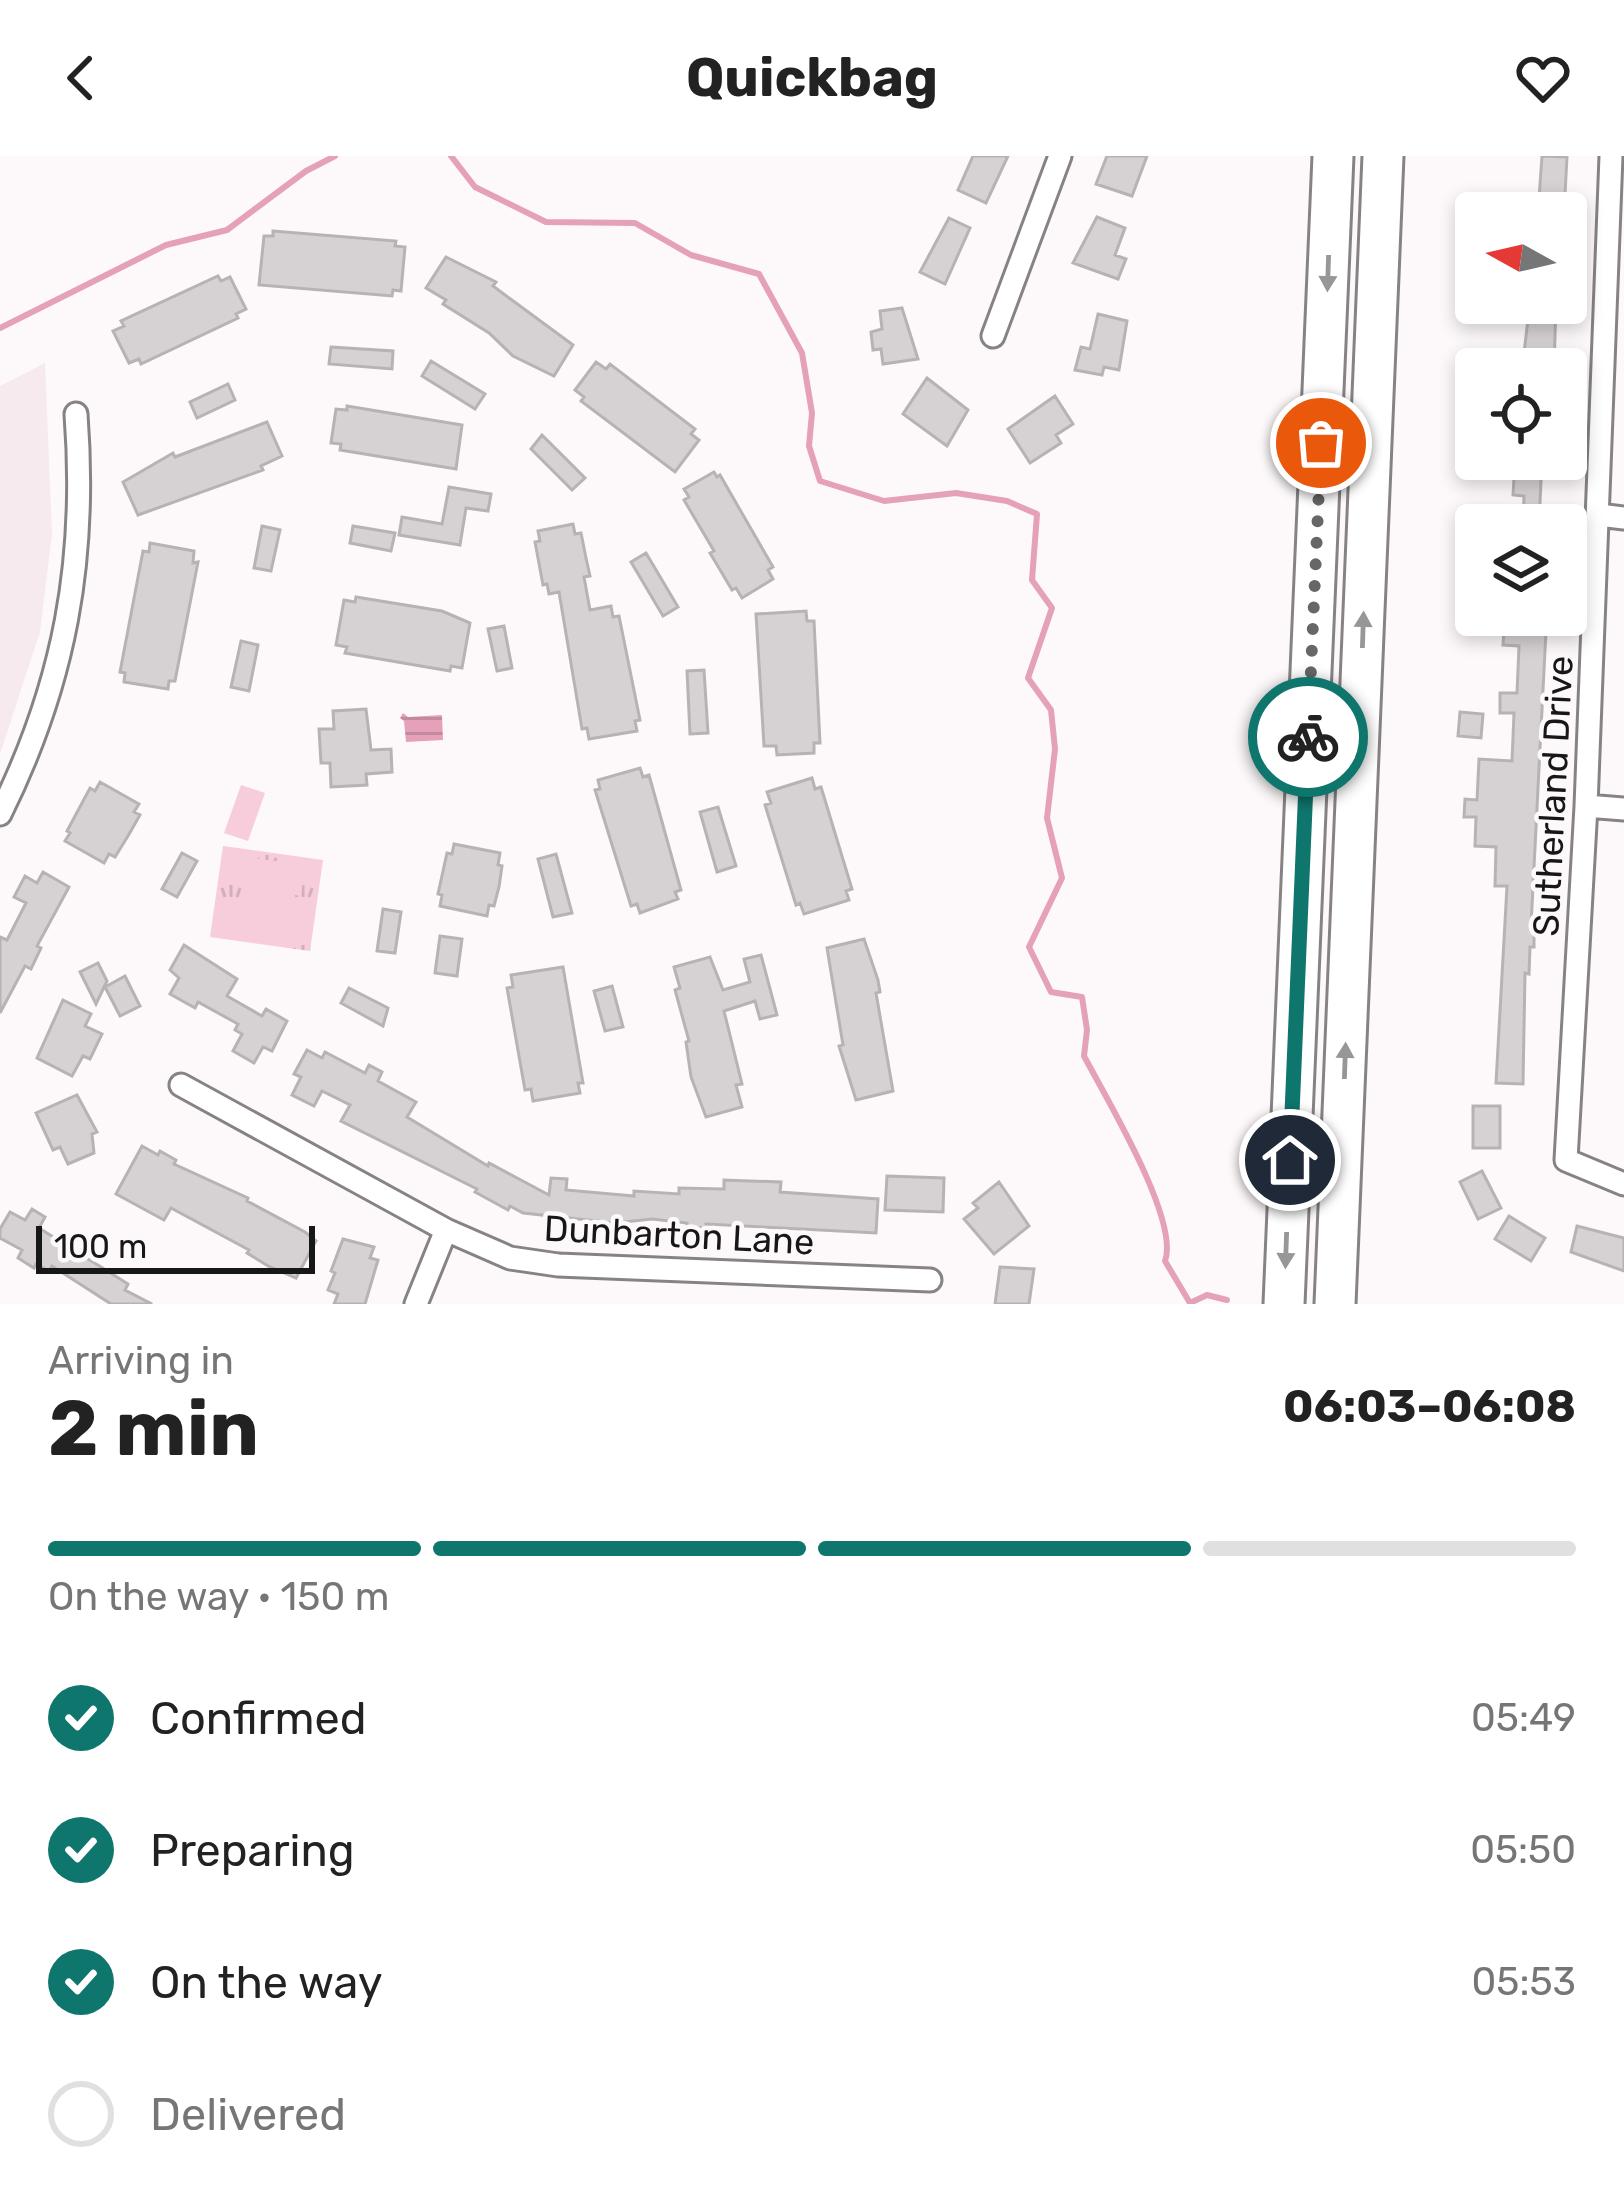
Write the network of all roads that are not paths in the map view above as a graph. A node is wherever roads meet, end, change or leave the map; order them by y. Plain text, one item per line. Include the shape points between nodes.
1 (1060, 156) edge
2 (1333, 156) edge
3 (1383, 156) edge
4 (1611, 156) edge
5 (1616, 231) edge
6 (993, 336) dead end
7 (76, 414) dead end
8 (1599, 515) junction
9 (1624, 518) edge
10 (1586, 806) junction
11 (1624, 809) edge
12 (0, 814) edge
13 (181, 1084) dead end
14 (1624, 1184) edge
15 (446, 1230) junction
16 (929, 1280) dead end
17 (416, 1304) edge
18 (1284, 1304) edge
19 (1335, 1304) edge

1 - 6 street
2 -> 18 highway
19 -> 3 highway
4 - 5 street, Sutherland Drive
5 - 8 street, Sutherland Drive
7 - 12 street via 80,520 64,640 37,734
8 - 9 street
8 - 10 street, Sutherland Drive
10 - 11 street
10 - 14 street, Sutherland Drive via 1566,1160
13 - 15 street, Dunbarton Lane
15 - 16 street, Dunbarton Lane via 510,1258 558,1265
15 - 17 street

